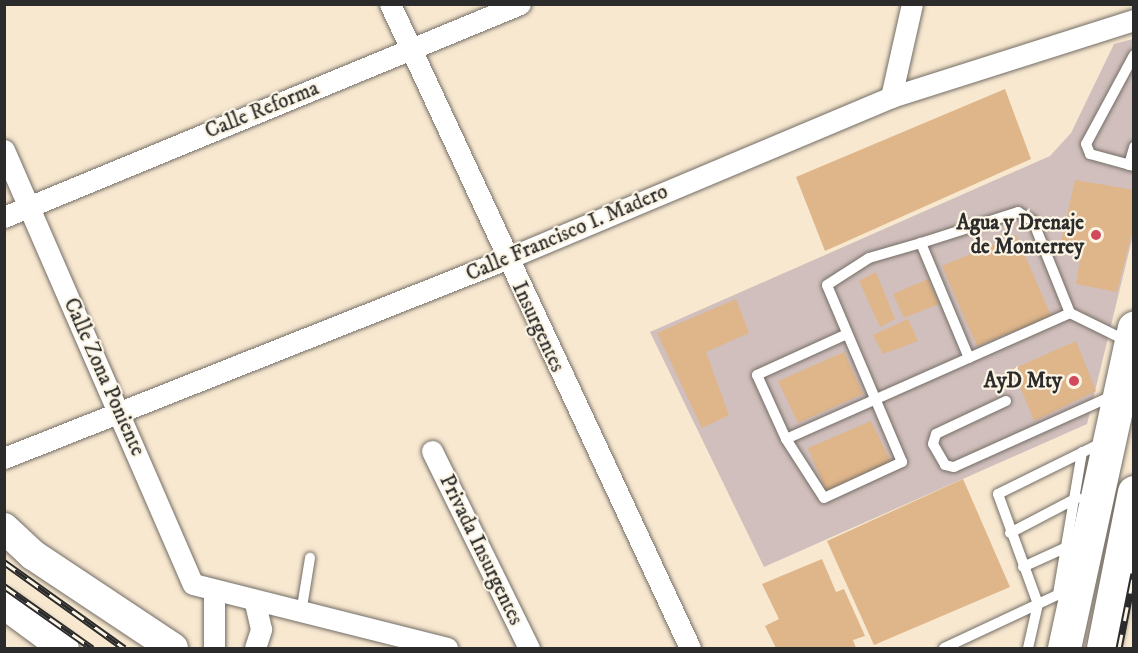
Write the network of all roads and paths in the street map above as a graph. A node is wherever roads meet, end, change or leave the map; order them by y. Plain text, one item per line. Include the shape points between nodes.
1 (390, 4) edge
2 (520, 4) edge
3 (912, 4) edge
4 (1134, 20) edge
5 (410, 49) junction
6 (1134, 55) edge
7 (891, 97) junction
8 (1134, 147) edge
9 (4, 150) edge
10 (1131, 166) edge
11 (29, 206) junction
12 (4, 217) edge
13 (921, 243) junction
14 (506, 259) junction
15 (1070, 313) junction
16 (847, 334) junction
17 (1132, 336) edge
18 (969, 358) junction
19 (1120, 393) junction
20 (874, 400) junction
21 (1006, 401) dead end
22 (120, 411) junction
23 (786, 439) junction
24 (1095, 446) junction
25 (432, 451) dead end
26 (4, 458) edge
27 (1134, 492) edge
28 (1086, 494) junction
29 (4, 528) edge
30 (1010, 533) junction
31 (1077, 542) junction
32 (310, 558) dead end
33 (1023, 567) junction
34 (1068, 590) junction
35 (213, 593) junction
36 (255, 603) junction
37 (4, 604) edge
38 (1038, 604) junction
39 (301, 613) junction
40 (64, 648) edge
41 (173, 648) edge
42 (214, 648) edge
43 (255, 648) edge
44 (447, 648) edge
45 (529, 648) edge
46 (690, 648) edge
47 (944, 648) edge
48 (1028, 648) edge
49 (1064, 648) edge
50 (1102, 648) edge

1 - 5 street, Insurgentes
2 - 5 street, Calle Reforma
3 - 7 street
4 - 7 street, Calle Francisco I. Madero
5 - 11 street, Calle Reforma
5 - 14 street, Insurgentes
6 - 10 lane via 1086,144 1090,154
7 - 14 street, Calle Francisco I. Madero
8 - 10 lane
9 - 11 street, Calle Zona Poniente
11 - 12 street, Calle Reforma
11 - 22 street, Calle Zona Poniente
13 - 15 lane via 1024,212 1033,221
13 - 16 lane via 868,258 828,283 827,292
13 - 18 lane
14 - 22 street, Calle Francisco I. Madero
14 - 46 street, Insurgentes
15 - 17 lane
15 - 18 lane
16 - 20 lane
16 - 23 lane via 758,373
17 - 19 highway
18 - 20 lane
19 - 21 lane via 954,466 945,465 933,444 936,434
19 - 24 highway
20 - 23 lane
20 - 23 lane via 901,465 844,492 828,498 817,493
22 - 26 street, Calle Francisco I. Madero
22 - 35 street, Calle Zona Poniente via 191,581
24 - 28 highway
24 - 30 lane via 1001,491 997,501
25 - 45 street, Privada Insurgentes
27 - 50 highway
28 - 30 lane
28 - 31 highway
29 - 41 street via 33,555
30 - 33 lane
31 - 33 lane
31 - 34 highway
32 - 39 lane
33 - 38 lane
34 - 38 lane
34 - 49 highway
35 - 36 street, Calle Zona Poniente
35 - 42 street
36 - 39 street, Calle Zona Poniente
36 - 43 street via 261,629
37 - 40 street
38 - 47 lane
38 - 48 lane
39 - 44 street, Calle Zona Poniente

